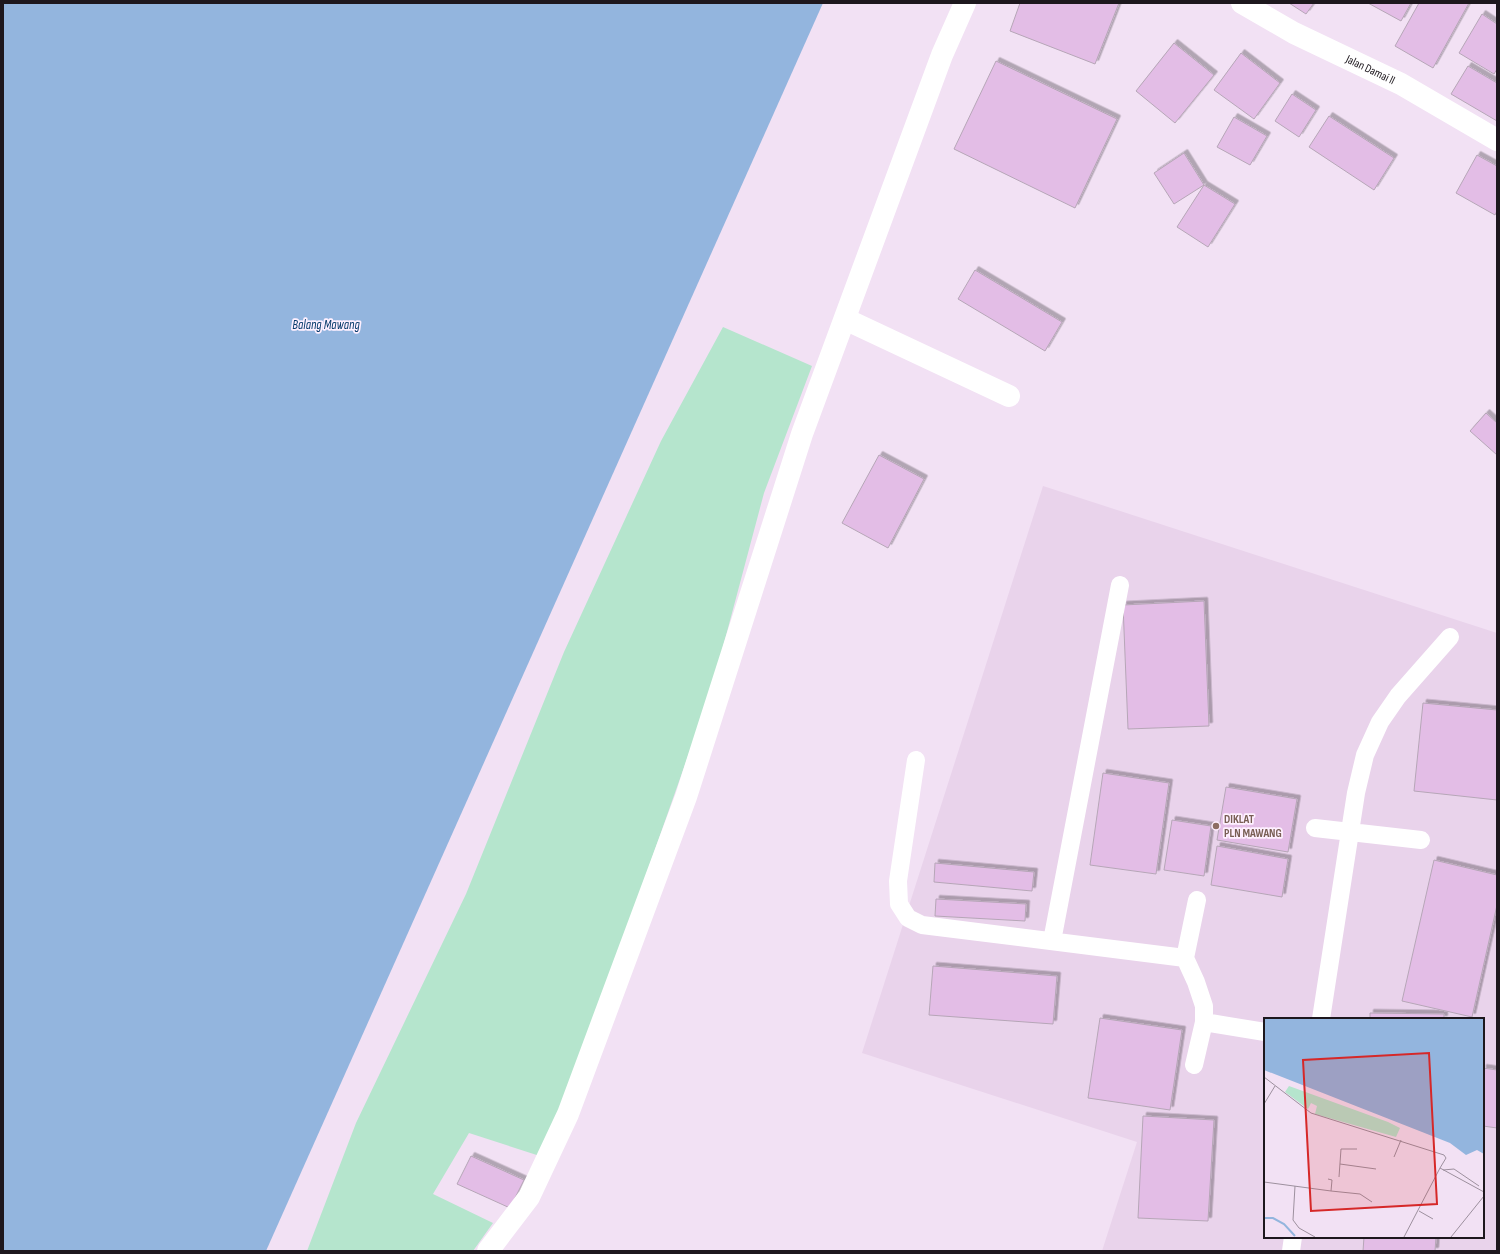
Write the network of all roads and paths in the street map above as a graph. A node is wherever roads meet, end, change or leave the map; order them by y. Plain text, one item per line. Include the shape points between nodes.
1 (965, 3) edge
2 (1242, 3) edge
3 (1497, 140) edge
4 (845, 318) junction
5 (1009, 396) dead end
6 (1120, 585) dead end
7 (1450, 637) dead end
8 (916, 760) dead end
9 (1315, 828) dead end
10 (1351, 832) junction
11 (1421, 840) dead end
12 (1197, 900) dead end
13 (1052, 941) junction
14 (1185, 958) junction
15 (1321, 1018) edge
16 (1204, 1022) junction
17 (1264, 1032) edge
18 (1194, 1065) dead end
19 (1293, 1238) edge
20 (488, 1251) edge
21 (1291, 1251) edge

1 - 4 street via 942,56
2 - 3 street, Jalan Damai II via 1294,33 1400,84
4 - 5 street
4 - 20 street via 802,434 686,796 568,1114 529,1196
6 - 13 lane
7 - 10 lane via 1398,696 1380,722 1365,754
8 - 13 lane via 898,881 899,904 908,918 922,925
9 - 10 lane
10 - 11 lane
10 - 15 lane
12 - 14 lane
13 - 14 lane
14 - 16 lane via 1204,1006
16 - 17 lane
16 - 18 lane
19 - 21 lane

